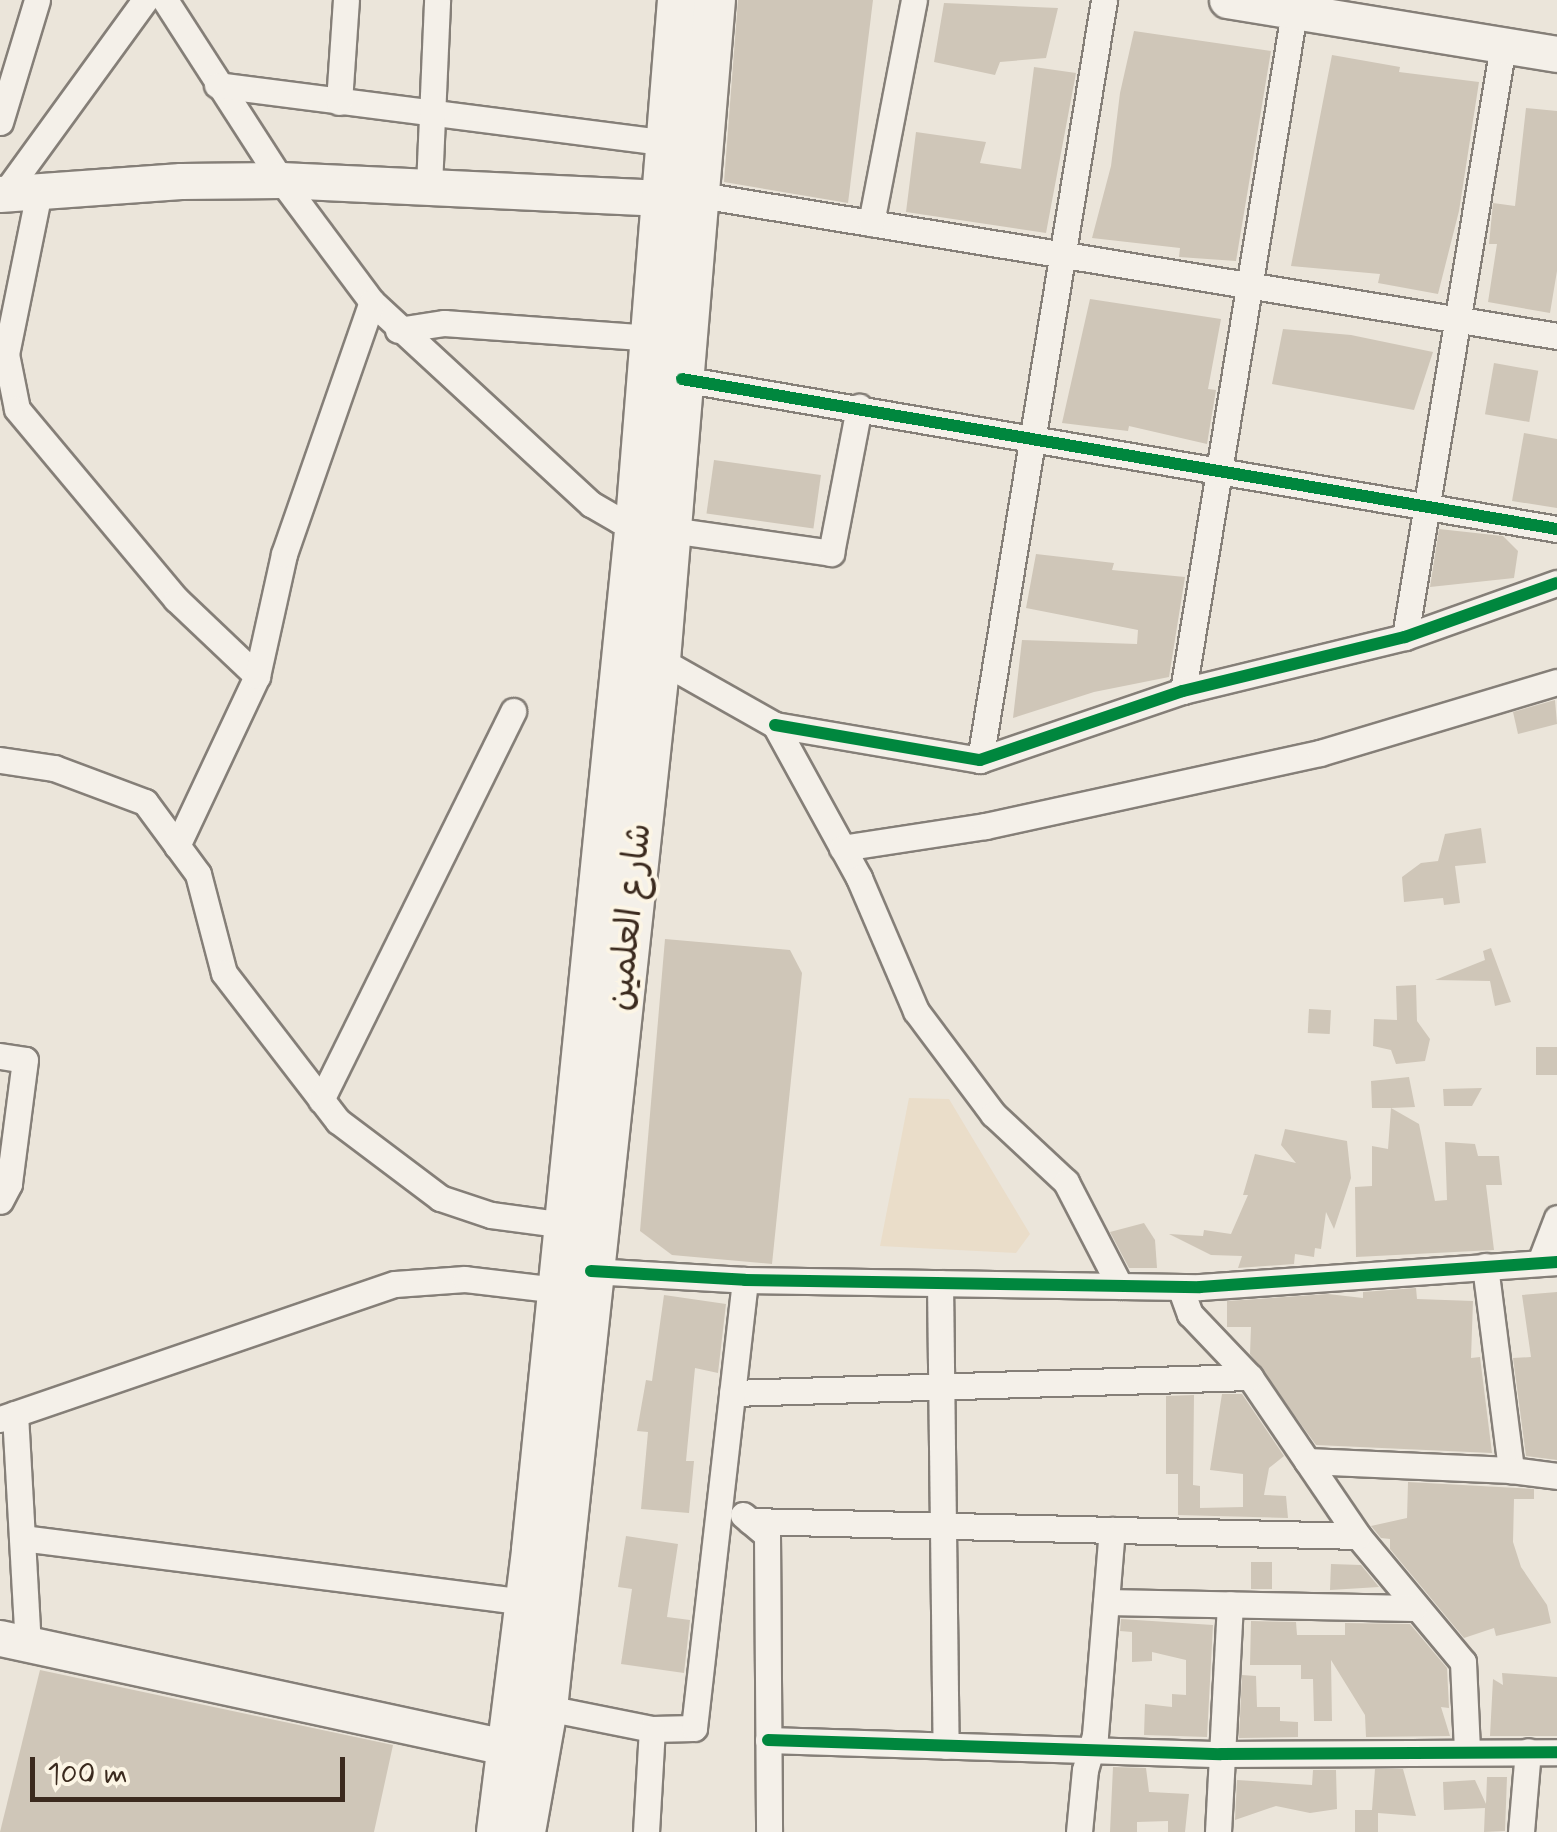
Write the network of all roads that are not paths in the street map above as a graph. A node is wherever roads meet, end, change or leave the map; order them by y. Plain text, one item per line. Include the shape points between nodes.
1 (38, 0) edge
2 (144, 0) edge
3 (165, 0) edge
4 (346, 0) edge
5 (438, 0) edge
6 (678, 0) edge
7 (715, 0) edge
8 (914, 0) edge
9 (1104, 0) edge
10 (1227, 0) edge
11 (1295, 6) edge
12 (1503, 45) junction
13 (1557, 54) edge
14 (217, 85) junction
15 (339, 102) junction
16 (432, 116) junction
17 (0, 122) edge
18 (667, 143) junction
19 (281, 180) junction
20 (428, 186) junction
21 (14, 193) edge
22 (681, 196) junction
23 (871, 223) junction
24 (1062, 254) junction
25 (1250, 285) junction
26 (372, 302) junction
27 (1458, 320) junction
28 (398, 330) junction
29 (1557, 336) edge
30 (651, 338) junction
31 (682, 379) junction
32 (859, 408) junction
33 (1031, 436) junction
34 (1220, 470) junction
35 (1425, 508) junction
36 (653, 526) junction
37 (1557, 529) edge
38 (1557, 583) edge
39 (1405, 637) junction
40 (660, 660) junction
41 (257, 676) junction
42 (1557, 682) edge
43 (1183, 691) junction
44 (513, 710) dead end
45 (775, 725) junction
46 (0, 760) edge
47 (980, 760) junction
48 (177, 846) junction
49 (842, 848) junction
50 (0, 1056) edge
51 (321, 1100) junction
52 (0, 1201) edge
53 (1557, 1218) edge
54 (566, 1226) junction
55 (1549, 1262) edge
56 (1485, 1266) junction
57 (575, 1280) junction
58 (745, 1280) junction
59 (940, 1283) junction
60 (1120, 1286) junction
61 (1180, 1287) junction
62 (1250, 1377) junction
63 (941, 1384) junction
64 (732, 1393) junction
65 (8, 1416) edge
66 (1306, 1461) junction
67 (1511, 1470) junction
68 (1557, 1476) edge
69 (720, 1496) junction
70 (750, 1520) junction
71 (943, 1526) junction
72 (1112, 1530) junction
73 (1358, 1536) junction
74 (22, 1538) junction
75 (526, 1602) junction
76 (1106, 1602) junction
77 (1230, 1604) junction
78 (1414, 1608) junction
79 (14, 1640) edge
80 (547, 1708) junction
81 (652, 1729) junction
82 (768, 1740) junction
83 (946, 1746) junction
84 (510, 1748) junction
85 (1090, 1750) junction
86 (1468, 1750) junction
87 (1528, 1751) junction
88 (1557, 1752) edge
89 (1221, 1754) junction
90 (497, 1832) edge
91 (525, 1832) edge
92 (646, 1832) edge
93 (769, 1832) edge
94 (1078, 1832) edge
95 (1218, 1832) edge
96 (1521, 1832) edge

1 - 17 street
2 - 21 street
3 - 14 street
4 - 15 street
5 - 16 street
6 - 18 main road, شارع العلمين
7 - 22 main road, شارع العلمين
8 - 23 street
9 - 24 street
10 - 11 main road
11 - 12 main road
11 - 25 street
12 - 13 main road
12 - 27 street
14 - 15 street
14 - 19 street
15 - 16 street
16 - 18 street
16 - 20 street
18 - 22 main road, شارع العلمين
19 - 20 main road
19 - 21 main road
19 - 26 street
20 - 22 main road
21 - 41 street via 6,354 17,410 176,599
22 - 23 street
22 - 30 main road, شارع العلمين
22 - 31 main road, شارع العلمين
23 - 24 street
24 - 25 street
24 - 33 street
25 - 27 street
25 - 34 street
26 - 28 street
26 - 41 street via 284,554
27 - 29 street
27 - 35 street
28 - 30 street via 444,323
28 - 36 street via 590,504 619,520
30 - 36 main road, شارع العلمين
31 - 32 street
31 - 36 main road, شارع العلمين
32 - 33 street
32 - 36 street via 831,553
33 - 34 street
33 - 47 street
34 - 35 street
34 - 43 street
35 - 37 street
35 - 39 street
36 - 40 main road, شارع العلمين
36 - 54 main road, شارع العلمين
38 - 39 street
39 - 43 street
40 - 45 street
40 - 57 main road, شارع العلمين
41 - 48 street
42 - 49 street via 1320,753 986,826
43 - 47 street
44 - 51 street
45 - 47 street
45 - 49 street
46 - 48 street via 54,768 144,802
48 - 51 street via 198,874 224,973
49 - 60 street via 916,1012 992,1114 1066,1182
50 - 52 street via 25,1060 9,1184
51 - 54 street via 338,1121 440,1198 491,1215
53 - 55 street
54 - 57 main road, شارع العلمين
55 - 56 street
56 - 61 street
56 - 67 street
57 - 58 street
57 - 65 street via 395,1284
57 - 75 main road, شارع العلمين
57 - 80 main road, شارع العلمين
58 - 59 street
58 - 64 street
59 - 60 street
59 - 63 street
60 - 61 street
61 - 62 street via 1190,1314
62 - 63 street
62 - 66 street
63 - 64 street
63 - 71 street
64 - 69 street
65 - 74 street
66 - 67 street
66 - 73 street
67 - 68 street
69 - 70 street
69 - 81 street via 694,1728
70 - 71 street
70 - 82 street via 767,1535
71 - 72 street
71 - 83 street
72 - 73 street
72 - 76 street
73 - 78 street
74 - 75 street
74 - 79 street
75 - 84 main road, شارع العلمين
76 - 77 street
76 - 85 street
77 - 78 street
77 - 89 street
78 - 86 street via 1465,1668
79 - 84 main road
80 - 81 street
80 - 91 main road, شارع العلمين
81 - 92 street
82 - 83 street
82 - 93 street
83 - 85 street
84 - 90 main road, شارع العلمين
85 - 89 street
85 - 94 street
86 - 87 street
86 - 89 street
87 - 88 street
87 - 96 street
89 - 95 street

